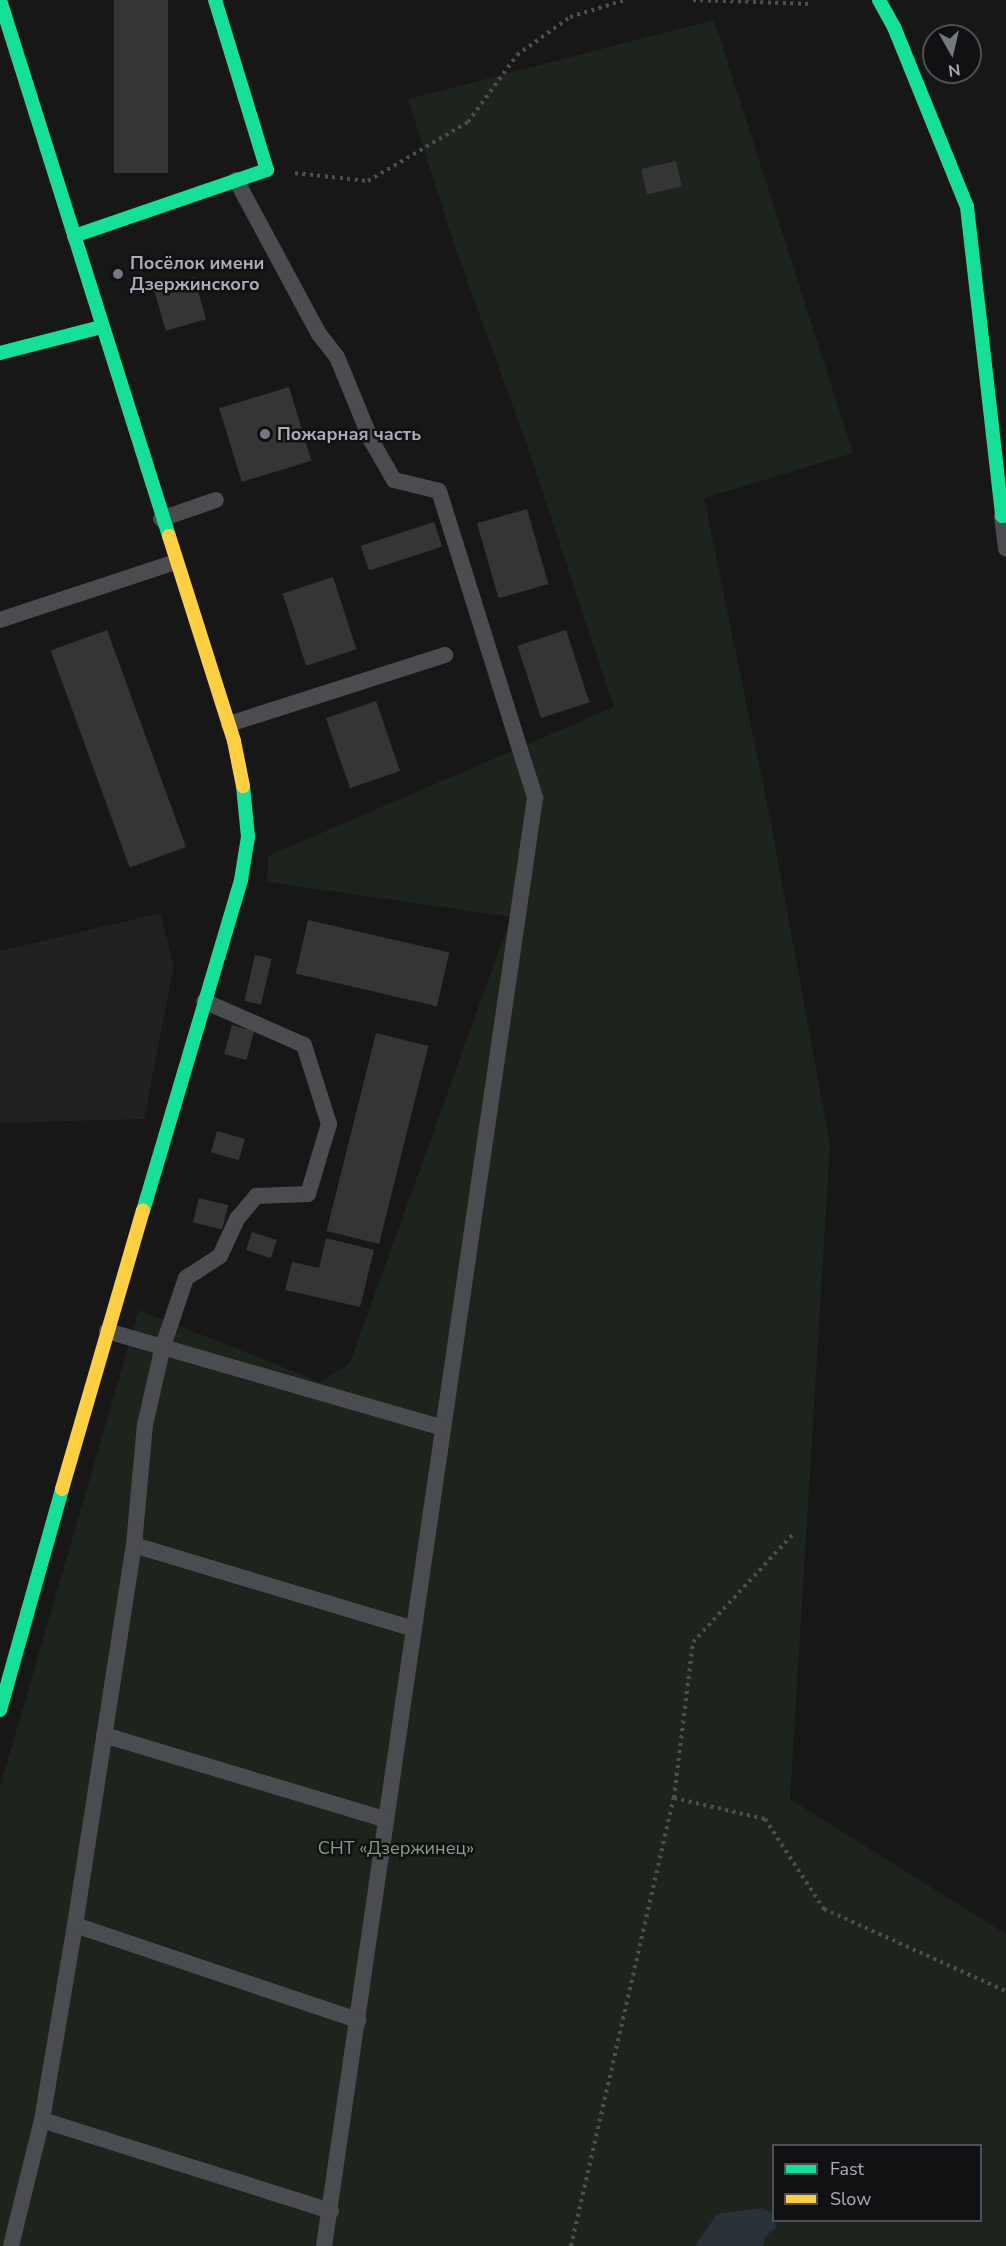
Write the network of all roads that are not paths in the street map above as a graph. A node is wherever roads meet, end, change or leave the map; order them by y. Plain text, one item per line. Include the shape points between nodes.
1 (0, 0) edge
2 (215, 0) edge
3 (879, 0) edge
4 (236, 180) junction
5 (74, 236) junction
6 (101, 327) junction
7 (0, 353) edge
8 (216, 500) dead end
9 (1004, 515) edge
10 (161, 519) junction
11 (1006, 549) edge
12 (175, 562) junction
13 (0, 620) edge
14 (445, 655) dead end
15 (229, 724) junction
16 (204, 1001) junction
17 (107, 1331) junction
18 (163, 1346) junction
19 (443, 1428) junction
20 (134, 1545) junction
21 (414, 1629) junction
22 (0, 1710) edge
23 (104, 1735) junction
24 (387, 1820) junction
25 (75, 1925) junction
26 (358, 2020) junction
27 (42, 2120) junction
28 (331, 2211) junction
29 (11, 2246) edge
30 (324, 2246) edge

1 - 5 street
2 - 4 street via 267,170
3 - 9 street via 894,27 967,207
4 - 5 street
4 - 19 lane via 319,334 337,357 371,440 394,480 439,491 535,798
5 - 6 street
6 - 7 street
6 - 10 street
8 - 10 lane
9 - 11 lane
10 - 12 street
12 - 13 lane
12 - 15 street
14 - 15 lane
15 - 16 street via 243,785 248,837 245,864
16 - 17 street
16 - 18 lane via 304,1045 329,1124 308,1194 256,1196 237,1219 220,1256 186,1278
17 - 18 lane
17 - 22 street
18 - 19 lane
18 - 20 lane via 145,1425
19 - 21 lane
20 - 21 lane
20 - 23 lane
21 - 24 lane
23 - 24 lane
23 - 25 lane
24 - 26 lane
25 - 26 lane
25 - 27 lane
26 - 28 lane
27 - 28 lane
27 - 29 lane
28 - 30 lane

